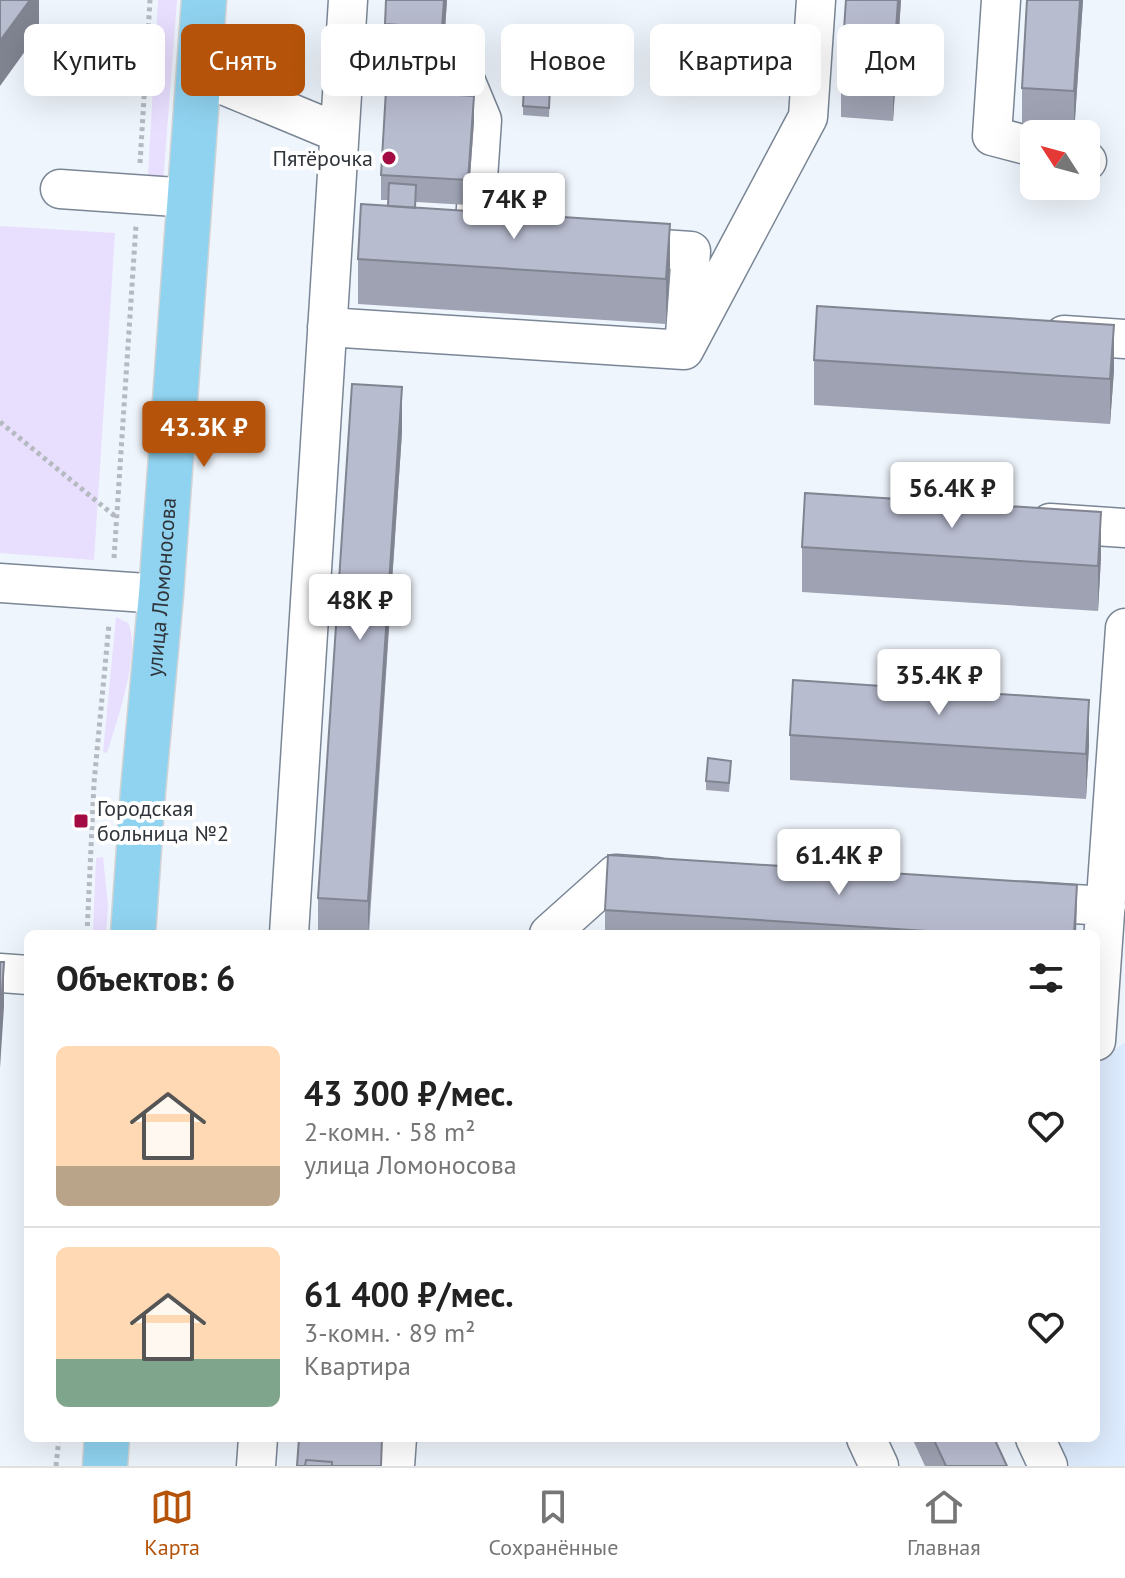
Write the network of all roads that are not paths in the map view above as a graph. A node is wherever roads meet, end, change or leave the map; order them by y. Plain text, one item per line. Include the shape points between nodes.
1 (204, 0) edge
2 (348, 0) edge
3 (816, 0) edge
4 (1001, 0) edge
5 (202, 24) edge
6 (197, 96) edge
7 (250, 96) edge
8 (472, 96) edge
9 (339, 133) junction
10 (1020, 143) edge
11 (60, 189) dead end
12 (190, 198) junction
13 (475, 237) edge
14 (582, 244) edge
15 (327, 327) junction
16 (1034, 333) edge
17 (1125, 339) edge
18 (684, 350) junction
19 (1018, 521) edge
20 (1125, 528) edge
21 (0, 583) edge
22 (161, 594) junction
23 (1125, 628) edge
24 (695, 879) edge
25 (996, 899) edge
26 (1106, 906) junction
27 (133, 930) edge
28 (289, 930) edge
29 (553, 930) edge
30 (0, 973) edge
31 (24, 975) edge
32 (1100, 987) edge
33 (107, 1442) edge
34 (258, 1442) edge
35 (397, 1442) edge
36 (868, 1442) edge
37 (1037, 1442) edge
38 (105, 1466) edge
39 (256, 1466) edge
40 (395, 1466) edge
41 (879, 1466) edge
42 (1048, 1466) edge

1 - 5 main road, улица Ломоносова
2 - 9 street
3 - 18 street via 808,117
4 - 10 street via 992,136
6 - 12 main road, улица Ломоносова
7 - 9 street
8 - 13 street via 482,120
9 - 15 street
11 - 12 street
12 - 22 main road, улица Ломоносова
14 - 18 street via 691,251
15 - 18 street
15 - 28 street
16 - 17 street
19 - 20 street
21 - 22 street
22 - 27 main road, улица Ломоносова
23 - 26 street via 1103,714
24 - 29 street via 616,874
25 - 26 street
26 - 32 street
30 - 31 street
33 - 38 main road
34 - 39 street
35 - 40 street
36 - 41 street
37 - 42 street

